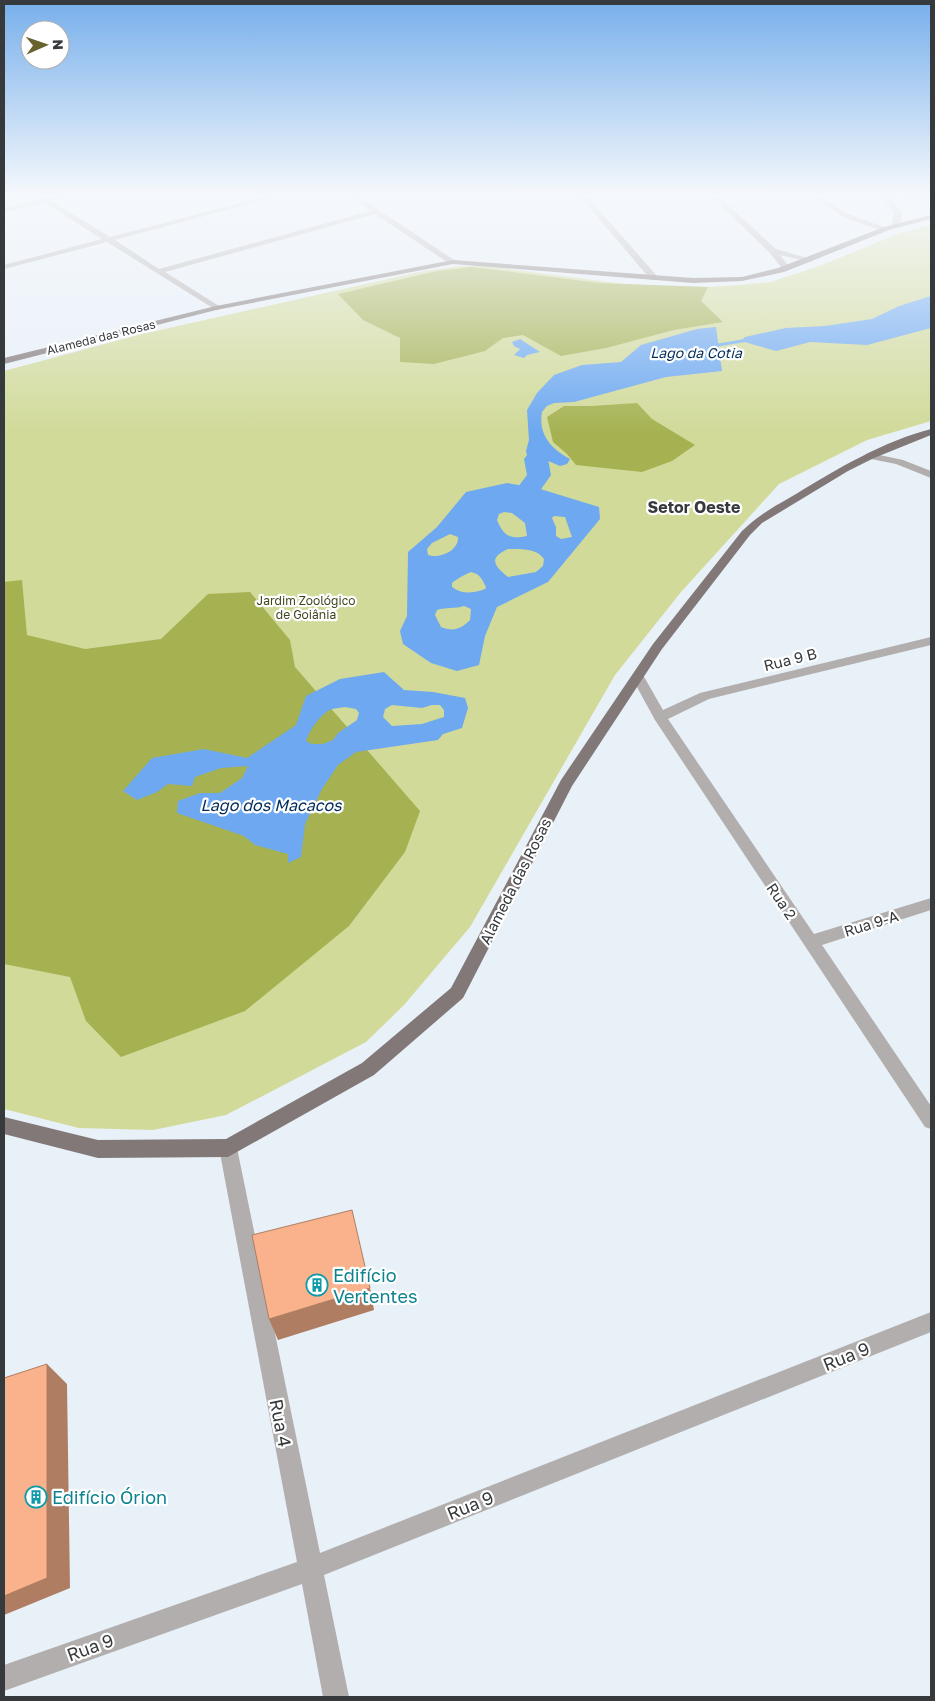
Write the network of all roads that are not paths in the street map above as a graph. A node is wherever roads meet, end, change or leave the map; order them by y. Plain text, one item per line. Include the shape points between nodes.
1 (160, 273) edge
2 (394, 273) edge
3 (606, 273) edge
4 (649, 273) edge
5 (764, 273) edge
6 (626, 275) joint
7 (654, 278) junction
8 (216, 308) junction
9 (4, 361) edge
10 (931, 432) edge
11 (870, 456) junction
12 (931, 475) edge
13 (931, 641) edge
14 (638, 678) junction
15 (660, 717) junction
16 (931, 904) edge
17 (810, 942) junction
18 (931, 1121) edge
19 (4, 1126) edge
20 (228, 1148) junction
21 (931, 1322) edge
22 (310, 1569) junction
23 (4, 1678) edge
24 (336, 1697) edge

1 - 8 street
2 - 8 main road, Alameda das Rosas
3 - 6 main road, Alameda das Rosas
4 - 7 street
5 - 7 main road, Alameda das Rosas via 737,280 695,282
6 - 7 main road, Alameda das Rosas
8 - 9 main road, Alameda das Rosas
10 - 11 main road, Alameda das Rosas
11 - 12 street via 899,462
11 - 14 main road, Alameda das Rosas via 758,521 656,647
13 - 15 street, Rua 9 B via 705,696
14 - 15 street, Rua 2
14 - 20 main road, Alameda das Rosas via 566,784 457,993 368,1069
15 - 17 street, Rua 2
16 - 17 street, Rua 9-A
17 - 18 street, Rua 2
19 - 20 main road, Alameda das Rosas via 98,1149
20 - 22 street, Rua 4
21 - 22 street, Rua 9
22 - 23 street, Rua 9
22 - 24 street, Rua 4

